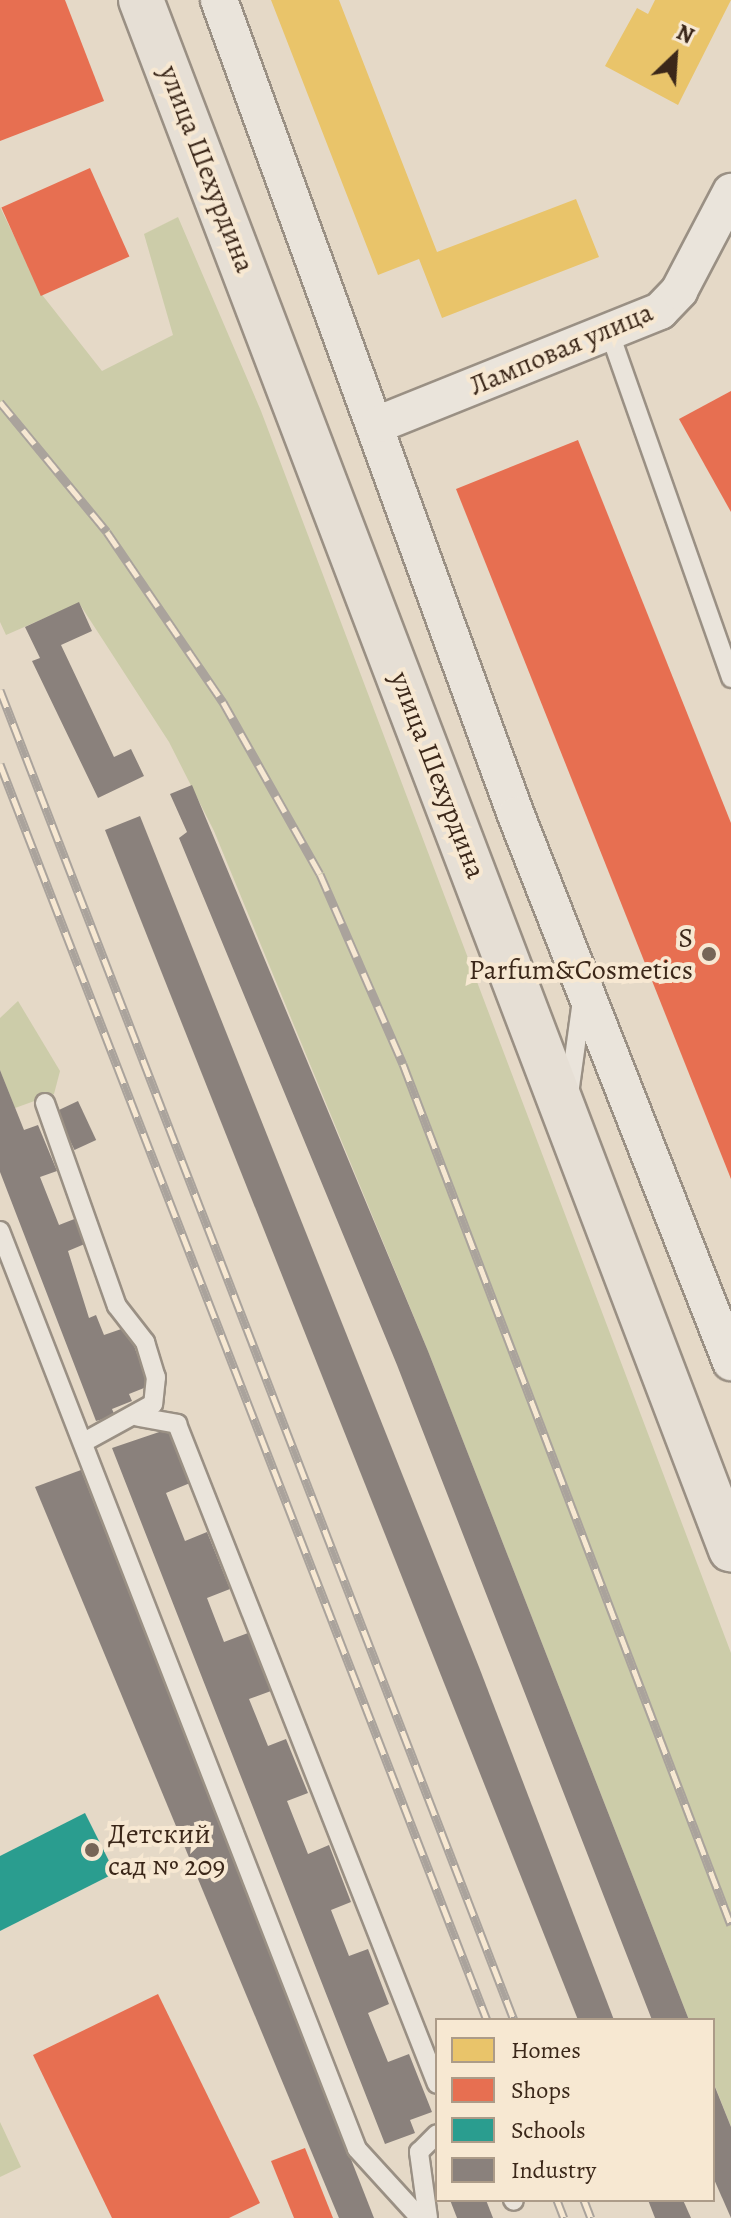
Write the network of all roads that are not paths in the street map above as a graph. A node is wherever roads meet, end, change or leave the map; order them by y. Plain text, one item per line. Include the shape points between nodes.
1 (141, 0) edge
2 (219, 0) edge
3 (731, 192) edge
4 (609, 331) junction
5 (379, 424) junction
6 (731, 678) edge
7 (584, 989) junction
8 (45, 1103) dead end
9 (567, 1112) junction
10 (0, 1231) edge
11 (731, 1362) edge
12 (139, 1417) junction
13 (86, 1441) junction
14 (731, 1550) edge
15 (435, 2079) edge
16 (435, 2136) edge
17 (420, 2218) edge
18 (428, 2218) edge

1 - 9 main road, улица Шехурдина
2 - 5 street
3 - 4 street, Ламповая улица via 679,291 660,311
4 - 5 street, Ламповая улица
4 - 6 lane
5 - 7 street
7 - 9 lane
7 - 11 street
8 - 12 lane via 117,1306 145,1342 156,1377 153,1404
9 - 14 main road, улица Шехурдина
10 - 13 lane
12 - 13 lane
12 - 15 lane via 177,1424
13 - 17 lane via 357,2149
16 - 18 lane via 419,2152

